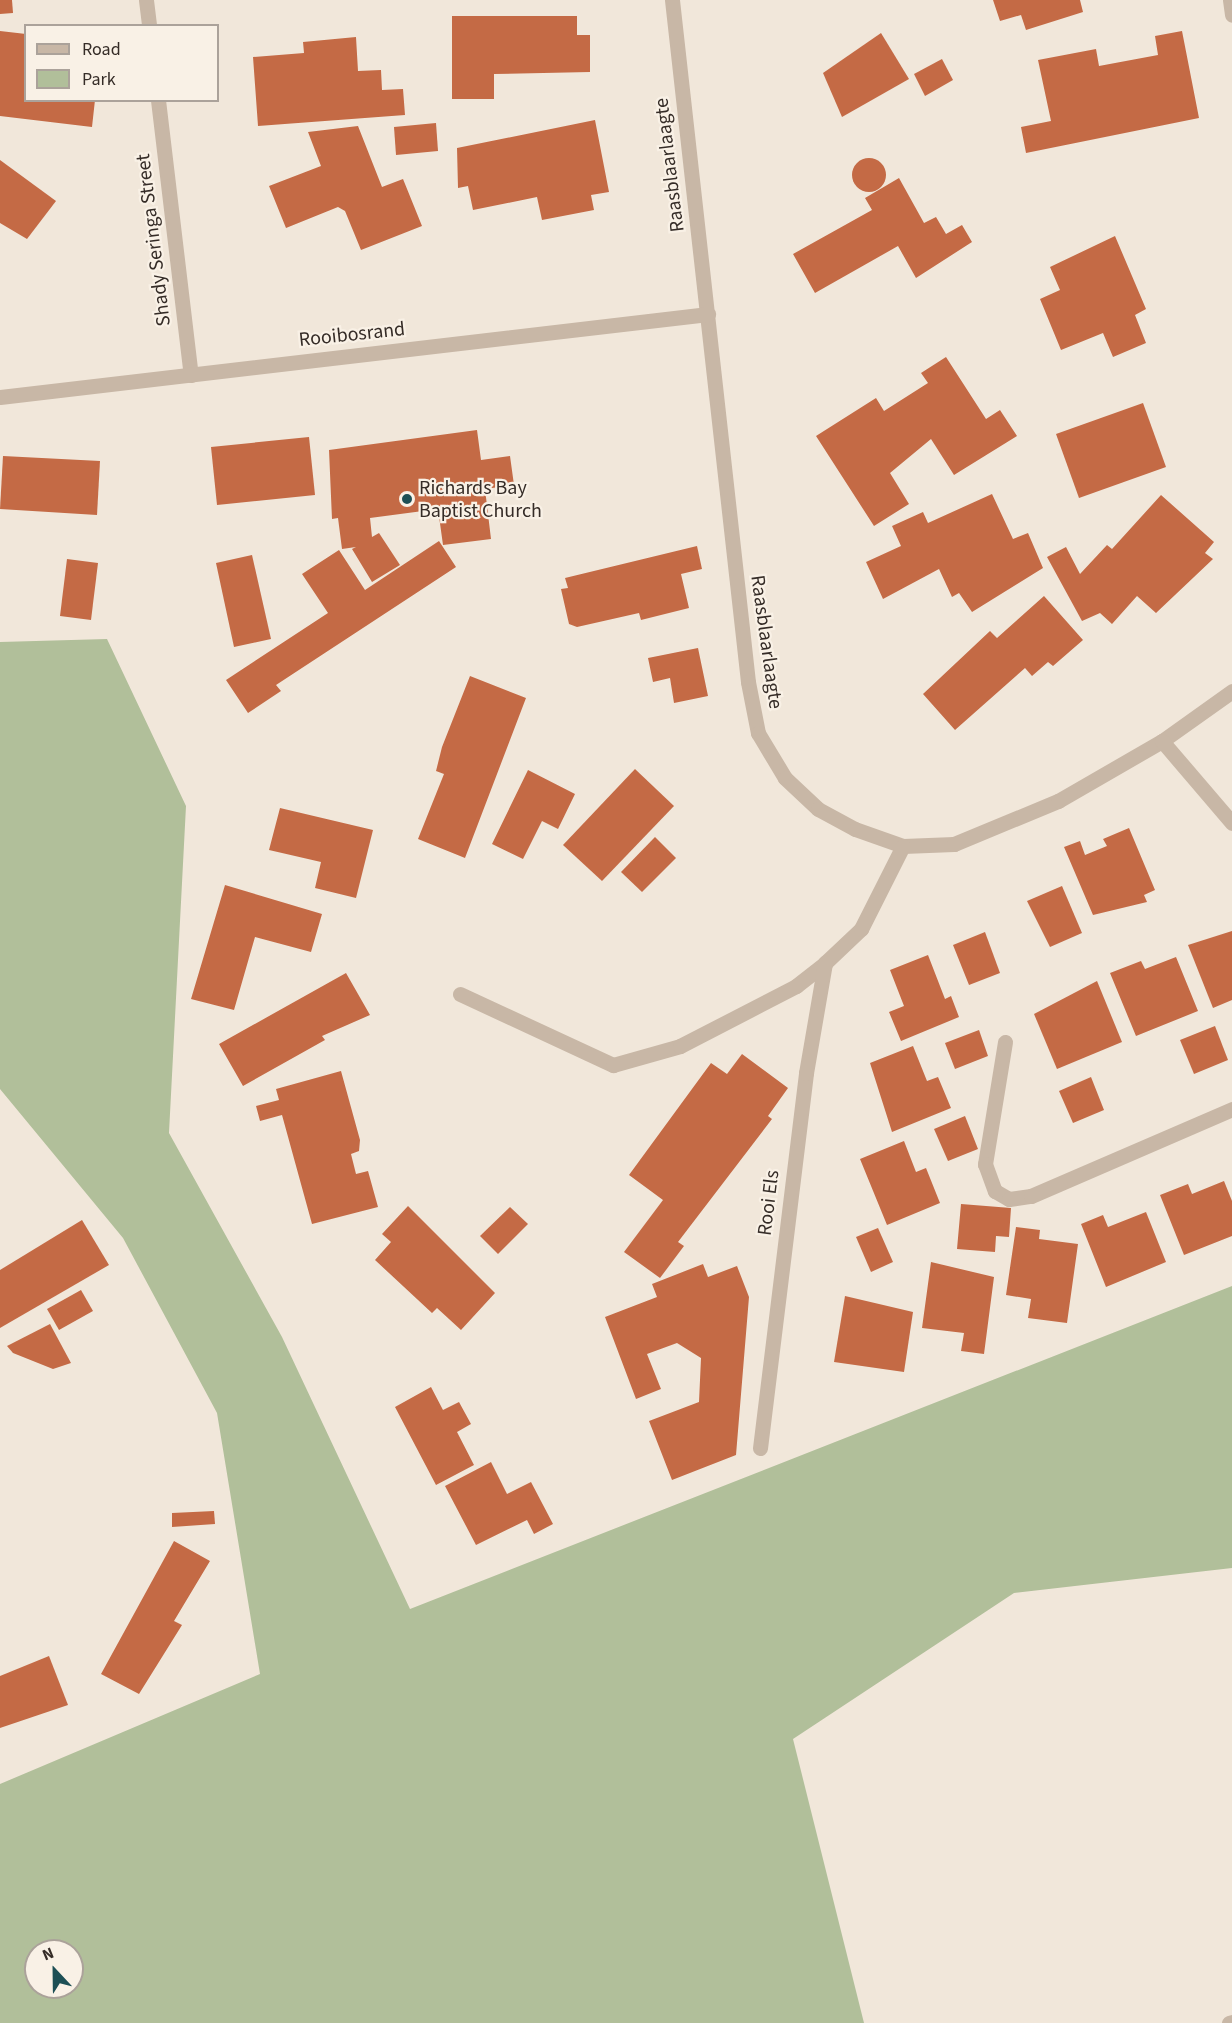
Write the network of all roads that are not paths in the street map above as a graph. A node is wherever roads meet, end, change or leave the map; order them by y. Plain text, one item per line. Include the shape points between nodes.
1 (146, 0) edge
2 (672, 0) edge
3 (1230, 0) edge
4 (1232, 15) edge
5 (149, 24) edge
6 (158, 102) edge
7 (708, 314) junction
8 (191, 375) junction
9 (0, 397) edge
10 (1232, 691) edge
11 (1162, 741) junction
12 (1232, 823) edge
13 (903, 846) junction
14 (825, 963) junction
15 (460, 994) dead end
16 (1005, 1042) dead end
17 (1232, 1109) edge
18 (760, 1449) dead end

1 - 5 street
2 - 7 street, Raasblaarlaagte
3 - 4 street
6 - 8 street, Shady Seringa Street
7 - 8 street, Rooibosrand
7 - 13 street, Raasblaarlaagte via 735,578 758,733 785,778 818,809
8 - 9 street, Rooibosrand
10 - 11 street, Raasblaarlaagte
11 - 12 street
11 - 13 street, Raasblaarlaagte via 1005,827 954,844
13 - 14 street via 861,929
14 - 15 street via 739,1019 680,1046 614,1065
14 - 18 street, Rooi Els via 806,1073
16 - 17 street via 985,1164 995,1191 1009,1199 1031,1196

